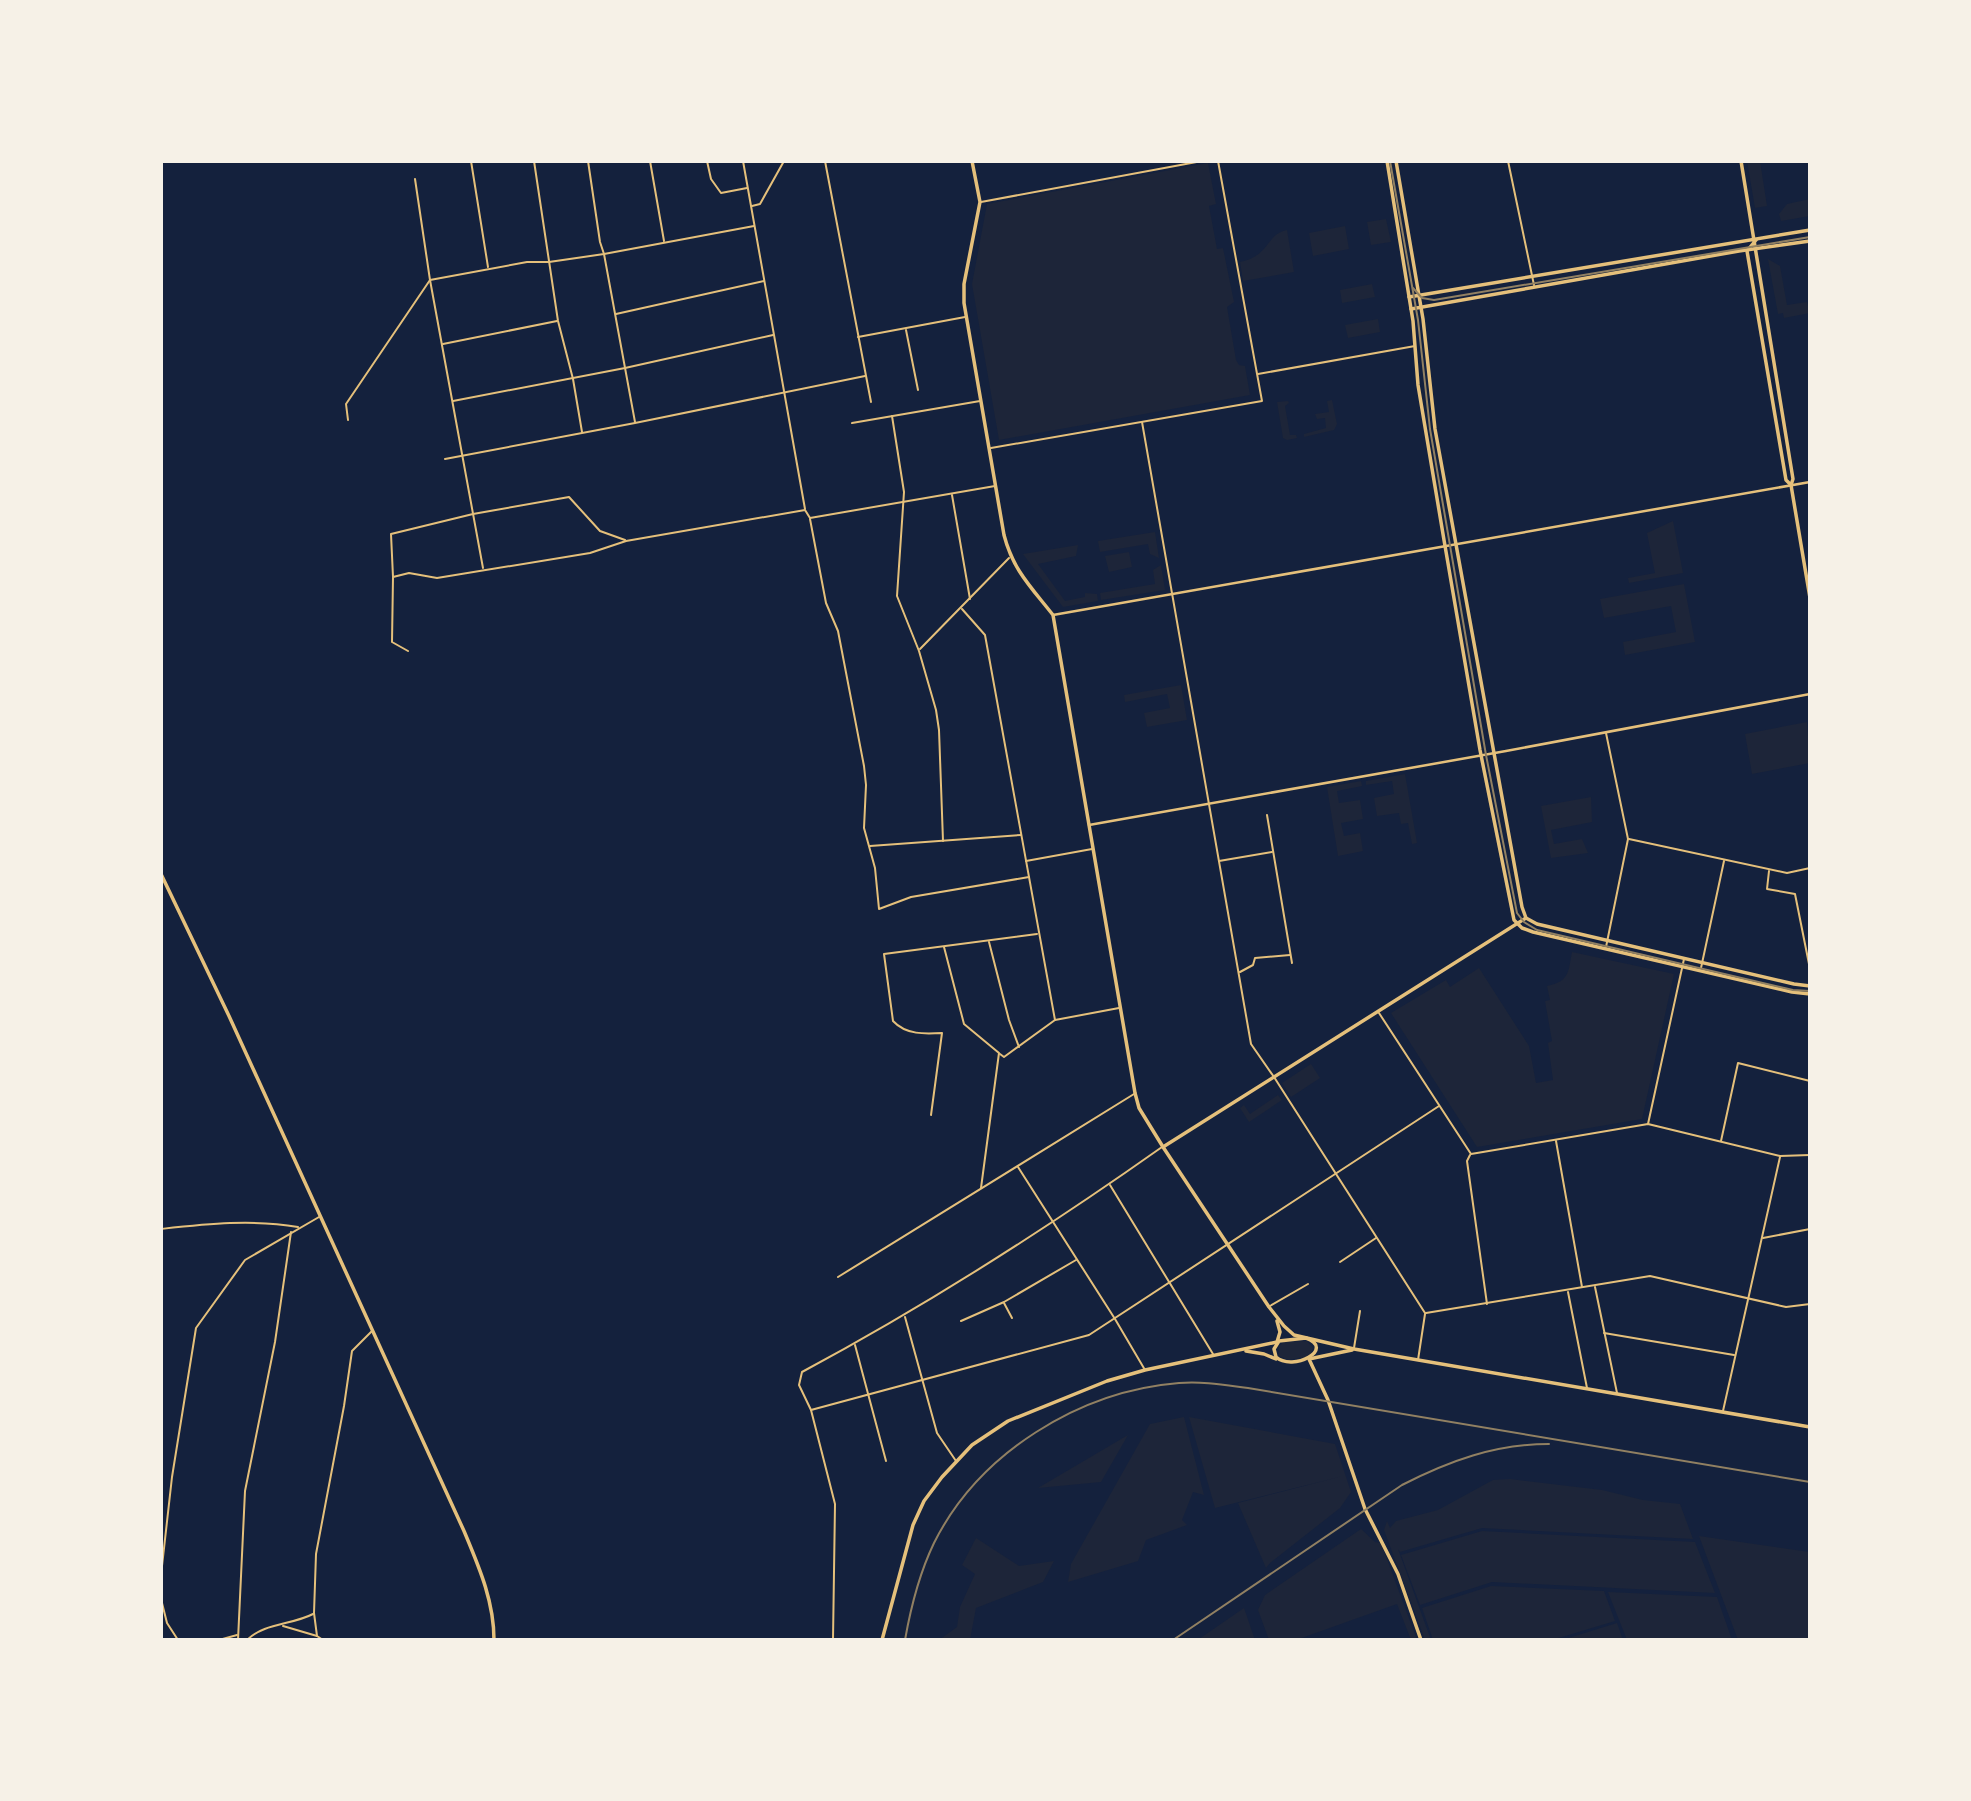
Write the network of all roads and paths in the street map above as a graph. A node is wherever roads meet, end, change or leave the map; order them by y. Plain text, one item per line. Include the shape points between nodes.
1 (471, 161) edge
2 (534, 161) edge
3 (588, 161) edge
4 (650, 161) edge
5 (707, 161) edge
6 (743, 161) edge
7 (784, 161) edge
8 (825, 161) edge
9 (972, 161) edge
10 (1202, 161) edge
11 (1218, 161) edge
12 (1387, 161) edge
13 (1396, 161) edge
14 (1508, 161) edge
15 (1741, 161) edge
16 (1398, 173) junction
17 (1389, 175) junction
18 (415, 179) dead end
19 (748, 188) junction
20 (980, 202) junction
21 (751, 206) junction
22 (1405, 213) junction
23 (1396, 215) junction
24 (754, 226) junction
25 (1810, 230) edge
26 (1756, 240) junction
27 (1810, 241) edge
28 (664, 242) junction
29 (1757, 249) junction
30 (1686, 250) junction
31 (1747, 251) junction
32 (1669, 253) junction
33 (604, 254) junction
34 (1687, 260) junction
35 (1621, 261) junction
36 (549, 262) junction
37 (1671, 263) junction
38 (488, 268) junction
39 (1622, 271) junction
40 (1548, 273) junction
41 (1532, 276) junction
42 (430, 280) junction
43 (765, 281) junction
44 (1549, 284) junction
45 (1534, 286) junction
46 (1419, 295) junction
47 (1409, 297) junction
48 (1421, 307) junction
49 (1411, 309) junction
50 (616, 314) junction
51 (966, 317) junction
52 (558, 321) junction
53 (906, 329) junction
54 (774, 335) junction
55 (858, 337) junction
56 (442, 344) junction
57 (1416, 346) junction
58 (1429, 359) junction
59 (1418, 361) junction
60 (625, 368) junction
61 (1257, 374) junction
62 (865, 376) junction
63 (573, 379) junction
64 (918, 390) dead end
65 (784, 393) junction
66 (453, 401) junction
67 (981, 401) junction
68 (871, 402) dead end
69 (892, 416) junction
70 (348, 420) dead end
71 (1142, 422) junction
72 (635, 423) junction
73 (852, 423) dead end
74 (1436, 429) junction
75 (1426, 430) junction
76 (582, 433) junction
77 (990, 449) junction
78 (1440, 450) junction
79 (1429, 451) junction
80 (463, 455) junction
81 (445, 459) dead end
82 (1446, 482) junction
83 (1810, 482) edge
84 (1434, 484) junction
85 (1791, 485) junction
86 (996, 486) junction
87 (1448, 492) junction
88 (951, 494) junction
89 (1436, 494) junction
90 (902, 502) junction
91 (805, 510) junction
92 (473, 514) junction
93 (810, 518) junction
94 (626, 541) junction
95 (1458, 544) junction
96 (1445, 546) junction
97 (1010, 558) junction
98 (483, 569) junction
99 (393, 577) junction
100 (1809, 584) edge
101 (1171, 594) junction
102 (1810, 598) edge
103 (970, 600) junction
104 (962, 609) junction
105 (1052, 615) junction
106 (408, 651) dead end
107 (919, 651) junction
108 (1810, 694) edge
109 (1605, 732) junction
110 (1493, 754) junction
111 (1482, 755) junction
112 (1208, 803) junction
113 (1267, 815) dead end
114 (1089, 825) junction
115 (1021, 835) junction
116 (1628, 838) junction
117 (943, 841) junction
118 (869, 846) junction
119 (1093, 848) junction
120 (1273, 852) junction
121 (1725, 860) junction
122 (1026, 861) junction
123 (1217, 862) junction
124 (1810, 868) edge
125 (1769, 870) junction
126 (161, 874) edge
127 (1028, 877) junction
128 (1526, 918) junction
129 (1517, 924) junction
130 (1553, 928) junction
131 (1038, 934) junction
132 (1551, 936) junction
133 (1607, 940) junction
134 (989, 941) junction
135 (944, 947) junction
136 (1606, 949) junction
137 (1291, 955) junction
138 (1672, 956) junction
139 (1684, 958) junction
140 (1292, 963) dead end
141 (1705, 963) junction
142 (1671, 964) junction
143 (1683, 967) junction
144 (1810, 968) edge
145 (1739, 971) junction
146 (1703, 972) junction
147 (1239, 973) junction
148 (1737, 980) junction
149 (1793, 984) junction
150 (1810, 986) edge
151 (1792, 992) junction
152 (1810, 994) edge
153 (1120, 1008) junction
154 (1378, 1011) junction
155 (1055, 1020) junction
156 (1019, 1047) junction
157 (999, 1053) junction
158 (1274, 1077) junction
159 (1810, 1081) edge
160 (1135, 1093) junction
161 (1439, 1106) junction
162 (931, 1115) dead end
163 (1647, 1124) junction
164 (1556, 1140) junction
165 (1720, 1142) junction
166 (1163, 1147) junction
167 (1471, 1154) junction
168 (1810, 1155) edge
169 (1780, 1156) junction
170 (1018, 1166) junction
171 (1335, 1173) junction
172 (1110, 1184) junction
173 (981, 1189) junction
174 (320, 1217) junction
175 (1052, 1221) junction
176 (299, 1227) junction
177 (161, 1229) edge
178 (1810, 1229) edge
179 (291, 1232) junction
180 (1377, 1238) junction
181 (1761, 1238) junction
182 (1227, 1243) junction
183 (1077, 1260) junction
184 (1340, 1262) dead end
185 (838, 1277) dead end
186 (1170, 1282) junction
187 (1308, 1284) dead end
188 (1595, 1286) junction
189 (1583, 1288) junction
190 (1568, 1291) junction
191 (1749, 1297) junction
192 (1004, 1302) junction
193 (1487, 1304) junction
194 (1810, 1304) edge
195 (1269, 1307) junction
196 (1360, 1311) dead end
197 (1425, 1313) junction
198 (905, 1316) junction
199 (1012, 1318) dead end
200 (1115, 1319) junction
201 (961, 1321) dead end
202 (372, 1331) junction
203 (1604, 1333) junction
204 (1308, 1339) junction
205 (1278, 1342) junction
206 (855, 1344) junction
207 (1354, 1349) junction
208 (1237, 1351) junction
209 (1214, 1355) junction
210 (1736, 1355) junction
211 (1309, 1359) junction
212 (1280, 1361) junction
213 (1418, 1361) junction
214 (1145, 1370) junction
215 (922, 1380) junction
216 (1587, 1388) junction
217 (1617, 1393) junction
218 (869, 1395) junction
219 (811, 1410) junction
220 (1723, 1412) junction
221 (1810, 1427) edge
222 (886, 1461) dead end
223 (956, 1461) junction
224 (161, 1575) edge
225 (161, 1599) edge
226 (314, 1613) junction
227 (282, 1626) junction
228 (238, 1634) junction
229 (317, 1636) junction
230 (178, 1640) edge
231 (219, 1640) edge
232 (238, 1640) edge
233 (247, 1640) edge
234 (323, 1640) edge
235 (494, 1640) edge
236 (834, 1640) edge
237 (882, 1640) edge
238 (1421, 1640) edge

1 - 38 street
2 - 36 street
3 - 33 street
4 - 28 street
5 - 19 street via 710,179 721,193
6 - 19 street
7 - 21 street via 760,204
8 - 55 street
9 - 20 main road
10 - 20 street
11 - 61 street
12 - 17 main road
13 - 16 main road
14 - 41 street
15 - 26 main road
16 - 17 street
16 - 22 main road
17 - 23 main road
18 - 42 street
19 - 21 street
20 - 51 main road via 964,284
21 - 24 street
22 - 23 street
22 - 46 main road
23 - 47 main road
24 - 28 street
24 - 43 street
25 - 26 main road
26 - 29 main road
26 - 30 main road
26 - 31 main road
27 - 29 main road
28 - 33 street
29 - 31 main road
29 - 85 main road
30 - 32 main road
30 - 34 street
31 - 34 main road
31 - 85 main road via 1786,480
32 - 35 main road
32 - 37 street
33 - 36 street
33 - 50 street
34 - 37 main road
35 - 39 street
35 - 40 main road
36 - 38 street
36 - 52 street
37 - 39 main road
38 - 42 street
39 - 44 main road
40 - 41 main road
40 - 44 street
41 - 45 street
41 - 46 main road
42 - 56 street
42 - 70 street via 346,404
43 - 50 street
43 - 54 street
44 - 45 main road
45 - 48 main road
46 - 47 main road
46 - 48 main road
47 - 49 main road
48 - 49 main road
48 - 58 main road
49 - 57 main road
50 - 60 street
51 - 53 street
51 - 67 main road
52 - 56 street
52 - 63 street
53 - 55 street
53 - 64 street
54 - 60 street
54 - 65 street
55 - 62 street
56 - 66 street
57 - 59 main road
57 - 61 street
58 - 59 street
58 - 74 main road
59 - 75 main road
60 - 63 street
60 - 72 street
61 - 71 street via 1262,401
62 - 65 street
62 - 68 street
63 - 66 street
63 - 76 street
65 - 72 street
65 - 91 street
66 - 80 street
67 - 69 street
67 - 77 main road
69 - 73 street
69 - 90 street
71 - 77 street
71 - 101 street
72 - 76 street
74 - 75 street
74 - 78 main road
75 - 79 main road
76 - 80 street
77 - 86 main road
78 - 79 street
78 - 82 main road
79 - 84 main road
80 - 81 street
80 - 92 street
82 - 84 street
82 - 87 main road
83 - 85 street
84 - 89 main road
85 - 95 street
85 - 100 main road
86 - 88 street
86 - 97 main road
87 - 89 street
87 - 95 main road
88 - 90 street
88 - 103 street
89 - 96 main road
90 - 93 street
90 - 107 street via 897,596
91 - 93 street
91 - 94 street
92 - 94 street via 569,497 600,531
92 - 98 street
92 - 99 street via 391,534
93 - 118 street via 864,766 864,828
94 - 98 street via 590,553
95 - 96 street
95 - 110 main road
96 - 101 street
96 - 111 main road
97 - 103 street
97 - 105 main road
98 - 99 street via 438,578 409,573
99 - 106 street via 390,633 392,642
100 - 102 main road
101 - 105 street
101 - 112 street
103 - 104 street
104 - 107 street
104 - 115 street via 985,635
105 - 114 main road
107 - 117 street via 939,730
108 - 109 street
109 - 110 street
109 - 116 street
110 - 111 street
110 - 128 main road
111 - 112 street
111 - 129 main road
112 - 114 street
112 - 123 street
113 - 120 street
114 - 119 main road
115 - 117 street
115 - 122 street
116 - 121 street
116 - 133 street
117 - 118 street
118 - 127 street via 879,909 911,897
119 - 122 street
119 - 153 main road
120 - 123 street
120 - 137 street
121 - 125 street
121 - 141 street
122 - 127 street
123 - 147 street
124 - 125 street via 1787,873
125 - 144 street via 1767,889 1795,894
126 - 174 main road
127 - 131 street
128 - 129 main road
128 - 130 main road
129 - 132 main road
129 - 154 main road
130 - 132 street
130 - 133 main road
131 - 134 street
131 - 155 street
132 - 136 main road
133 - 136 street
133 - 138 main road
134 - 135 street
134 - 156 street
135 - 157 street via 964,1024
135 - 162 street via 884,954 893,1021 918,1034 942,1033
136 - 142 main road
137 - 140 street
137 - 147 street via 1255,958 1253,965
138 - 139 main road
138 - 142 street
139 - 141 main road
139 - 143 street
141 - 145 main road
141 - 146 street
142 - 143 main road
143 - 146 main road
143 - 163 street
145 - 148 street
145 - 149 main road
146 - 148 main road
147 - 158 street via 1251,1044
148 - 151 main road
149 - 150 main road
149 - 151 street
151 - 152 main road
153 - 155 street
153 - 160 main road
154 - 158 main road
154 - 161 street
155 - 156 street
156 - 157 street via 1004,1057
157 - 173 street
158 - 166 main road
158 - 171 street
159 - 165 street via 1738,1063
160 - 166 main road
160 - 170 street
161 - 167 street
161 - 171 street
163 - 164 street
163 - 165 street
164 - 167 street
164 - 189 street
165 - 169 street
166 - 172 street
166 - 182 main road
167 - 193 street via 1467,1161
168 - 169 street
169 - 181 street
170 - 173 street
170 - 175 street
171 - 180 street
171 - 182 street
172 - 175 street
172 - 186 street
173 - 185 street
174 - 176 street
174 - 202 main road
175 - 183 street
175 - 198 street
176 - 177 street via 267,1222
176 - 179 street
178 - 181 street
179 - 224 street via 245,1260 196,1328
179 - 228 street via 245,1491
180 - 184 street
180 - 197 street
181 - 191 street
182 - 186 street
182 - 195 main road
183 - 192 street
183 - 200 street
186 - 200 street
186 - 209 street
187 - 195 street
188 - 189 street
188 - 191 street via 1650,1276
188 - 203 street
189 - 190 street
190 - 193 street
190 - 216 street
191 - 194 street via 1786,1307
191 - 210 street
192 - 199 street
192 - 201 street
193 - 197 street
195 - 204 main road via 1291,1333
195 - 205 main road via 1279,1326
196 - 207 street
197 - 213 street
198 - 206 street
198 - 215 street
200 - 214 street
200 - 215 street via 1089,1335
202 - 226 street via 352,1351 316,1553
202 - 235 main road via 484,1577
203 - 210 street
203 - 217 street
204 - 205 main road
204 - 207 main road
204 - 211 main road via 1316,1349
205 - 208 main road
205 - 212 main road via 1274,1352
206 - 218 street
206 - 219 street via 802,1372 799,1385
207 - 211 main road
207 - 213 main road
208 - 209 main road
208 - 212 main road
209 - 214 main road
210 - 220 street
211 - 212 main road
211 - 238 main road via 1365,1509 1388,1549
213 - 216 main road
214 - 223 main road via 1008,1421
215 - 218 street
215 - 223 street via 937,1433
216 - 217 main road
217 - 220 main road
218 - 219 street
218 - 222 street
219 - 236 street via 835,1504
220 - 221 main road
223 - 237 main road via 924,1501 914,1525
225 - 230 street via 167,1623
226 - 227 street
226 - 229 street
227 - 229 street
227 - 233 street
228 - 231 street
228 - 232 street
229 - 234 street

